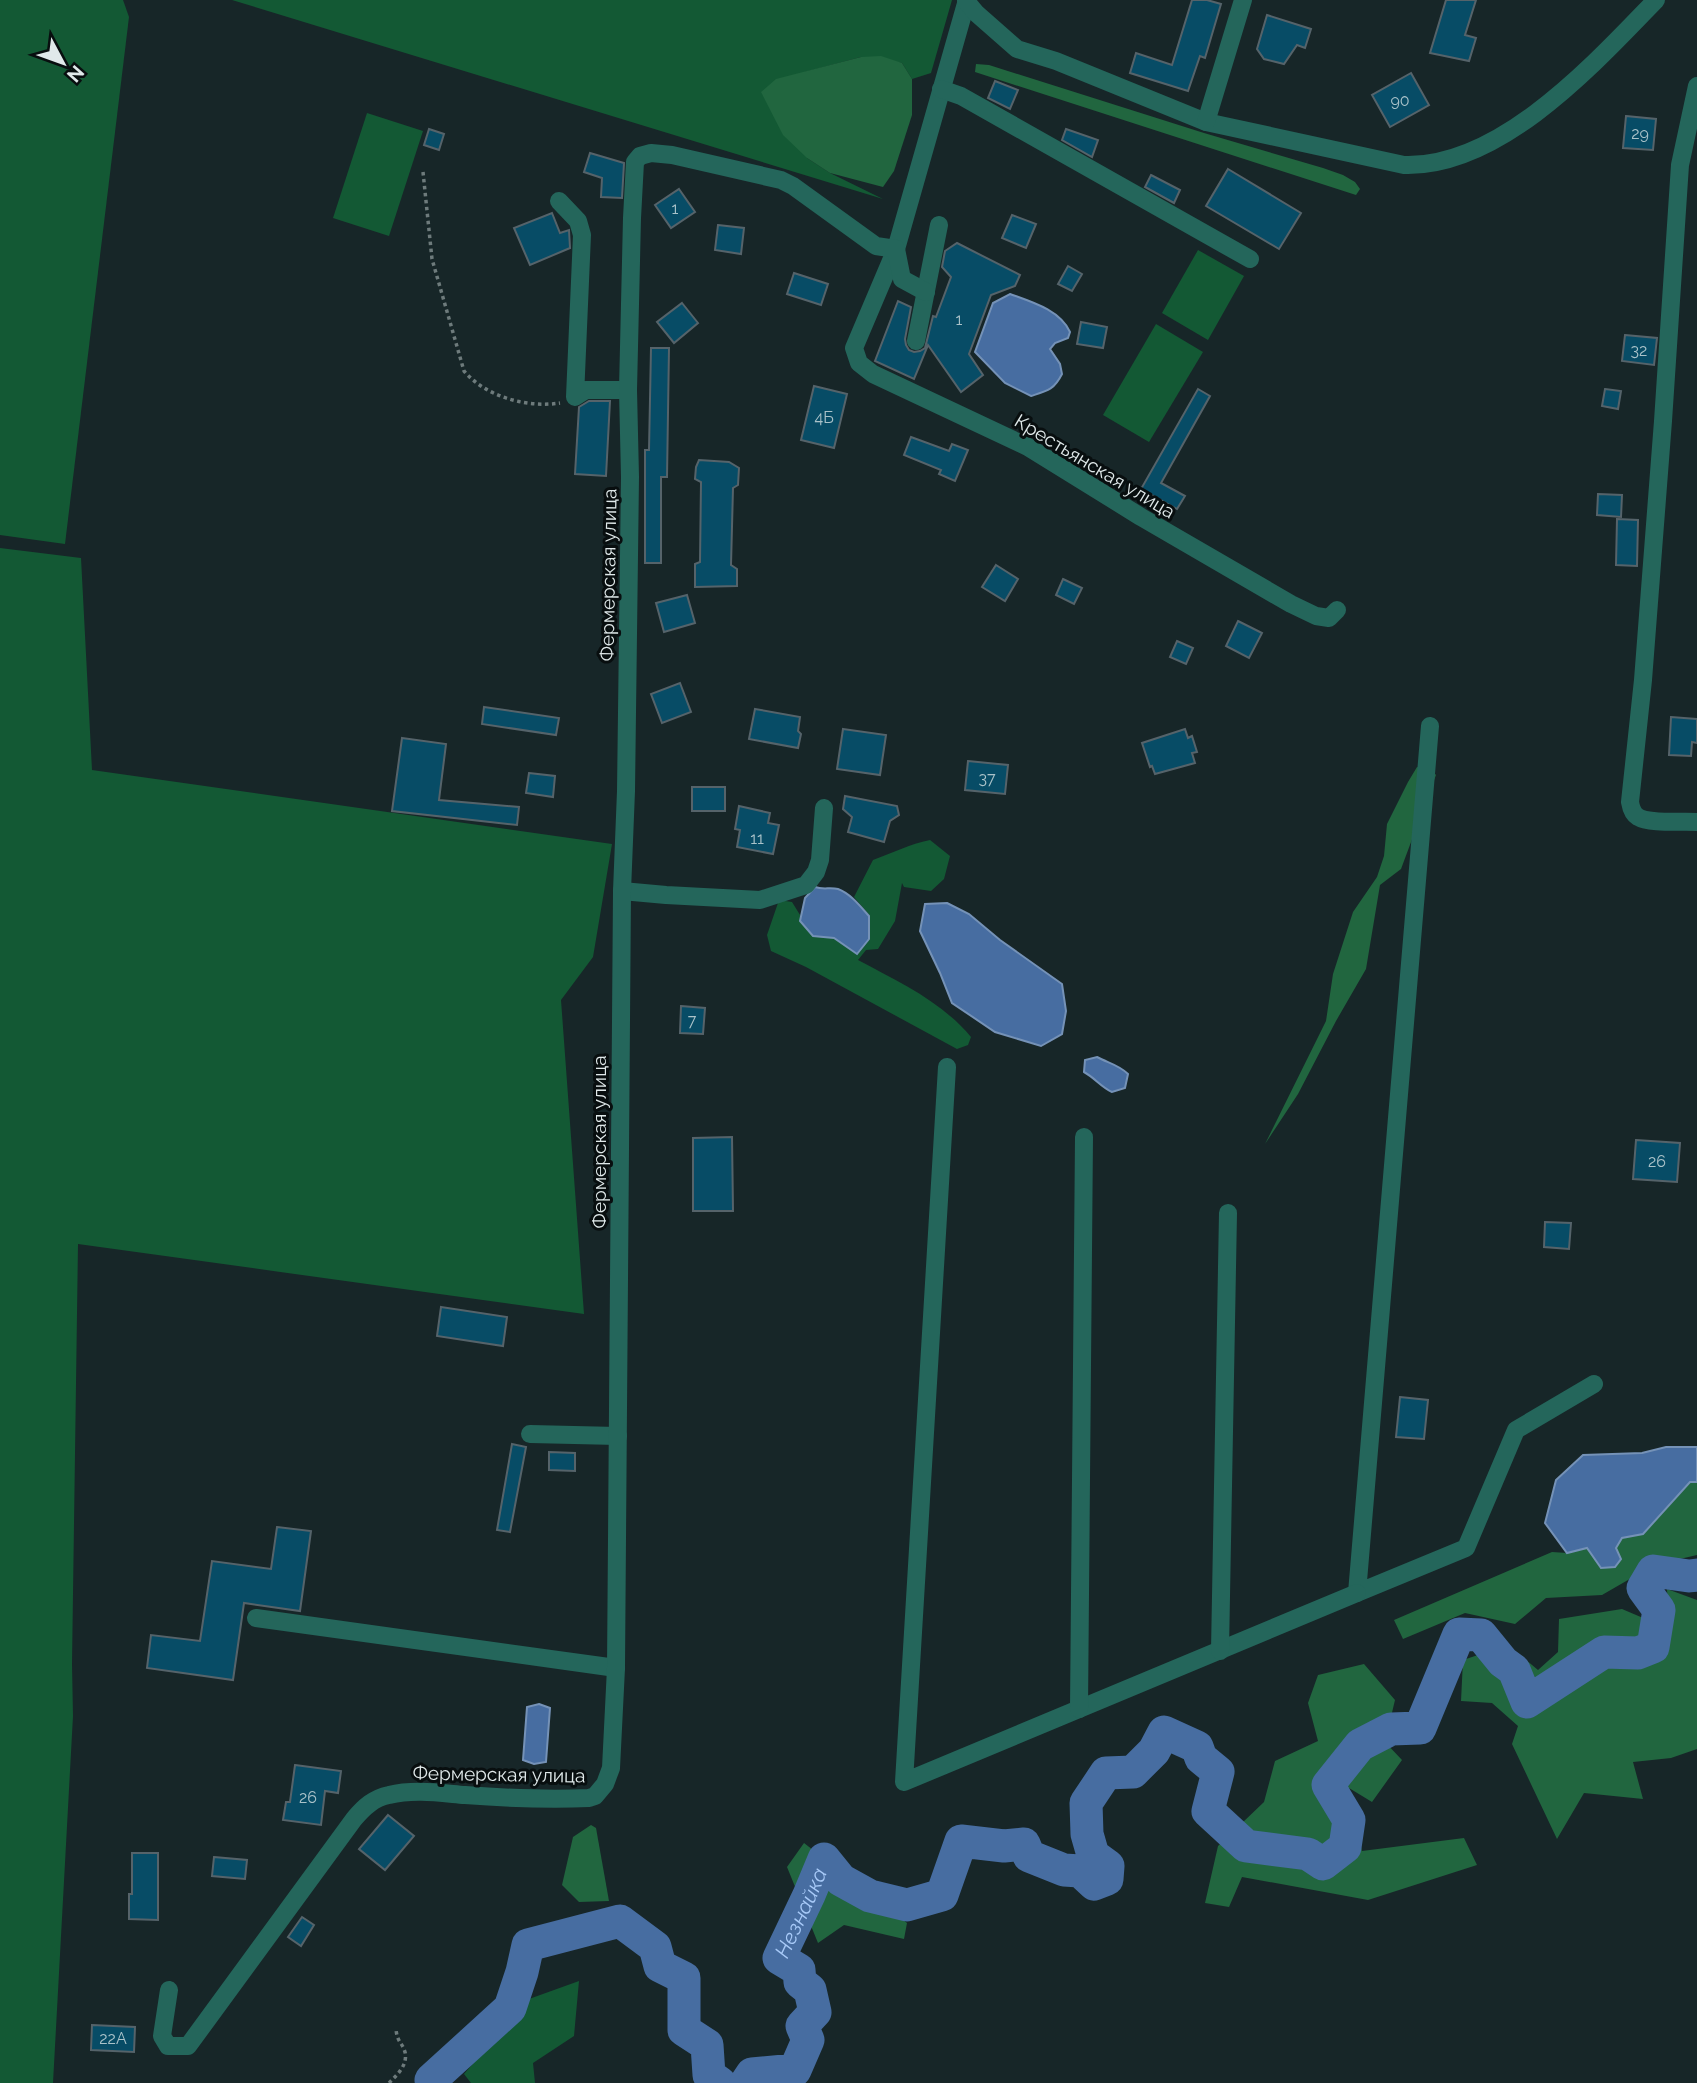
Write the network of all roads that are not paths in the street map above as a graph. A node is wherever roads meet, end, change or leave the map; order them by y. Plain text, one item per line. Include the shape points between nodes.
1 (1243, 0) edge
2 (1656, 0) edge
3 (967, 1) edge
4 (1697, 86) edge
5 (941, 89) junction
6 (1206, 122) junction
7 (559, 201) dead end
8 (939, 225) dead end
9 (896, 249) junction
10 (1250, 259) dead end
11 (926, 292) junction
12 (916, 341) dead end
13 (628, 390) junction
14 (1337, 610) dead end
15 (1430, 726) dead end
16 (824, 808) dead end
17 (1697, 822) edge
18 (622, 891) junction
19 (947, 1067) dead end
20 (1084, 1137) dead end
21 (1228, 1213) dead end
22 (1594, 1384) dead end
23 (530, 1434) dead end
24 (618, 1436) junction
25 (1357, 1593) junction
26 (256, 1618) dead end
27 (1220, 1651) junction
28 (616, 1668) junction
29 (1079, 1709) junction
30 (169, 1990) dead end

1 - 6 street
2 - 6 street via 1540,110 1504,136 1432,163 1404,165
3 - 5 street
3 - 6 street via 1017,49
4 - 17 street via 1680,166 1630,802 1632,811 1646,820
5 - 9 street
5 - 10 street via 961,96
7 - 13 street via 578,221 582,234 575,397 586,390
8 - 11 street
9 - 11 street via 902,279
9 - 13 street, Фермерская улица via 876,246 781,180 672,155 640,156 635,162 632,218
9 - 14 street, Крестьянская улица via 855,348 859,363 873,374 1028,447 1291,604 1329,618
11 - 12 street
13 - 18 street, Фермерская улица
15 - 25 street
16 - 18 street via 820,860 806,885 760,900
18 - 24 street, Фермерская улица
19 - 29 street via 904,1782
20 - 29 street
21 - 27 street
22 - 25 street via 1516,1430 1466,1548
23 - 24 street
24 - 28 street, Фермерская улица
25 - 27 street
26 - 28 street
27 - 29 street
28 - 30 street, Фермерская улица via 611,1768 595,1797 424,1791 374,1800 363,1807 188,2046 168,2046 162,2036

